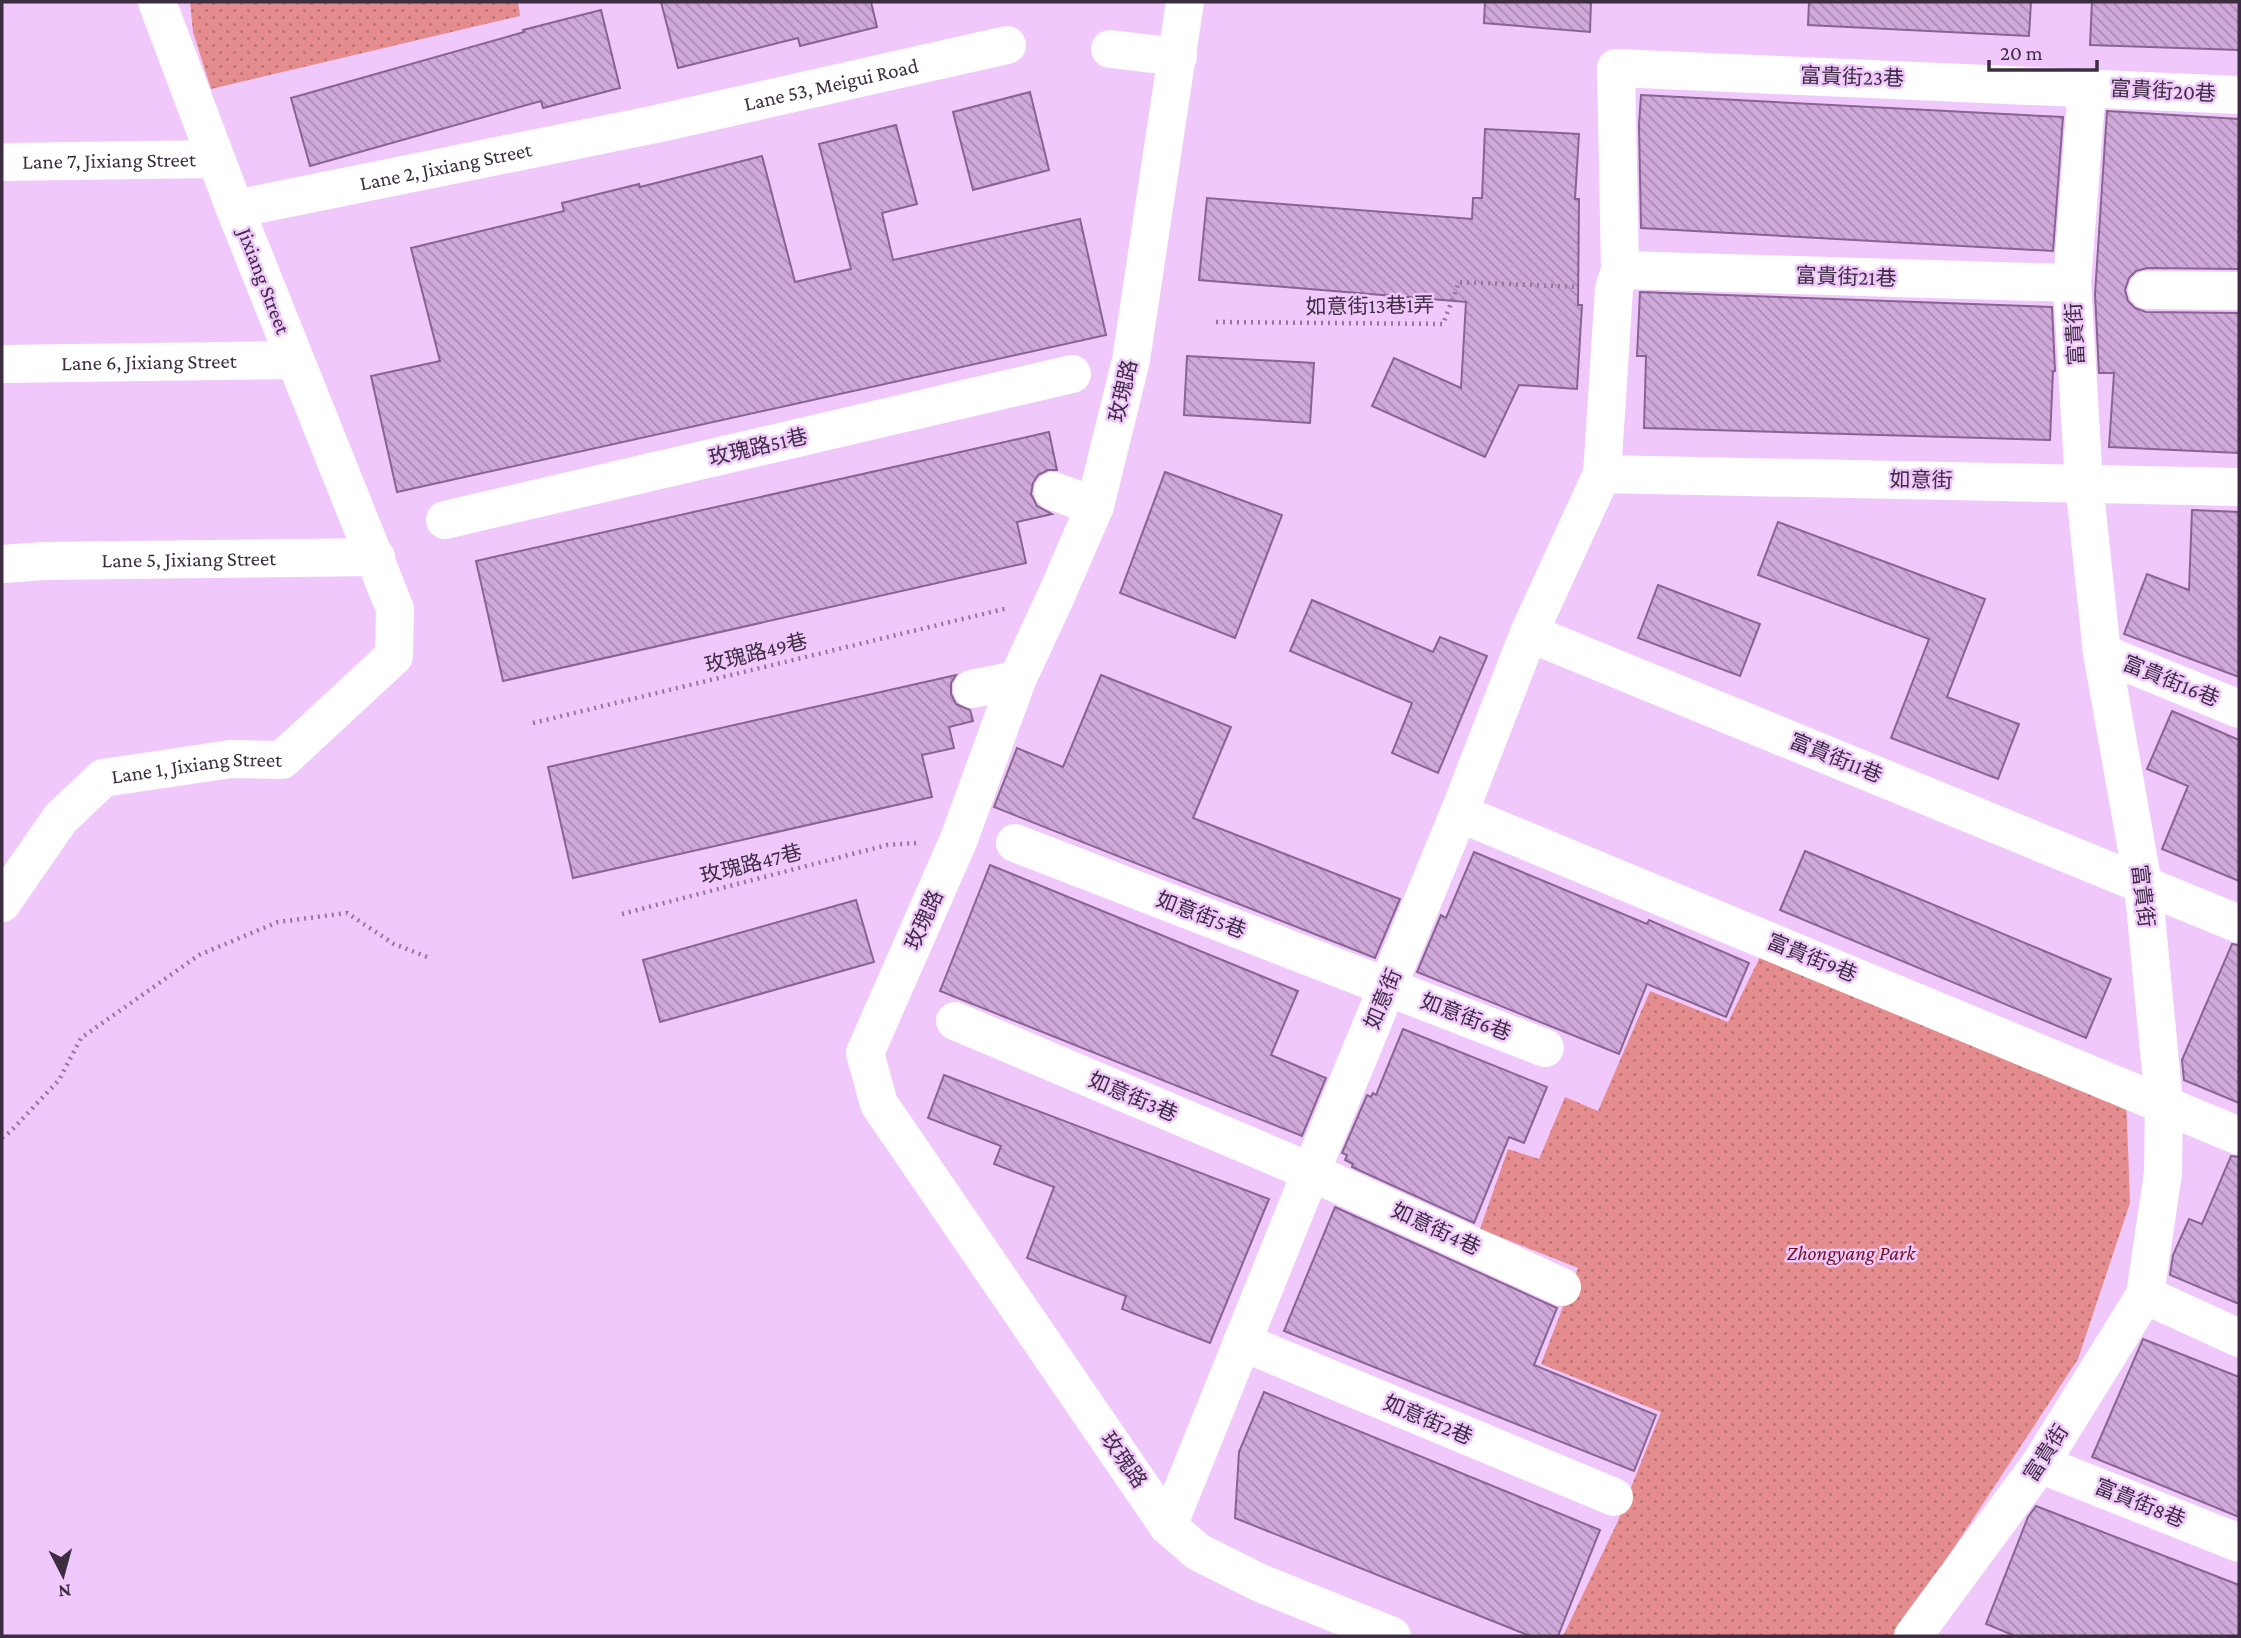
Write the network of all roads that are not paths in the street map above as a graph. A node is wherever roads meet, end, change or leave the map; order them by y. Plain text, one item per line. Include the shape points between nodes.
1 (157, 2) edge
2 (1185, 2) edge
3 (1007, 45) dead end
4 (1110, 49) dead end
5 (1178, 57) junction
6 (1616, 68) joint
7 (2087, 87) junction
8 (2239, 95) edge
9 (656, 124) joint
10 (216, 159) junction
11 (2, 162) edge
12 (235, 209) junction
13 (1620, 270) junction
14 (2072, 283) junction
15 (2147, 290) dead end
16 (2239, 291) edge
17 (295, 360) junction
18 (2, 363) edge
19 (1072, 374) dead end
20 (1602, 474) junction
21 (2084, 483) junction
22 (2239, 487) edge
23 (1053, 491) dead end
24 (1095, 506) junction
25 (445, 520) dead end
26 (376, 557) junction
27 (2, 564) edge
28 (1529, 633) junction
29 (2102, 653) junction
30 (1017, 680) junction
31 (972, 689) dead end
32 (2239, 709) edge
33 (1459, 813) junction
34 (1015, 843) dead end
35 (2143, 884) junction
36 (2, 903) edge
37 (2239, 924) edge
38 (1388, 987) junction
39 (955, 1021) dead end
40 (1545, 1048) dead end
41 (2164, 1103) junction
42 (2239, 1136) edge
43 (1311, 1172) junction
44 (1562, 1287) dead end
45 (2146, 1295) junction
46 (2239, 1338) edge
47 (1242, 1342) junction
48 (2040, 1464) junction
49 (1614, 1497) dead end
50 (1168, 1526) junction
51 (2239, 1543) edge
52 (1392, 1636) edge
53 (1913, 1636) edge

1 - 10 street, Jixiang Street
2 - 5 street, 玫瑰路
3 - 9 street, Lane 53, Meigui Road
4 - 5 street
5 - 24 street, 玫瑰路 via 1131,360
6 - 7 street, 富貴街23巷
6 - 13 street, 如意街
7 - 8 street, 富貴街20巷
7 - 14 street, 富貴街
9 - 12 street, Lane 2, Jixiang Street
10 - 11 street, Lane 7, Jixiang Street
10 - 12 street, Jixiang Street
12 - 17 street, Jixiang Street
13 - 14 street, 富貴街21巷
13 - 20 street, 如意街 via 1614,289
14 - 21 street, 富貴街
15 - 16 street
17 - 18 street, Lane 6, Jixiang Street
17 - 26 street, Jixiang Street
19 - 25 street, 玫瑰路51巷
20 - 21 street, 如意街
20 - 28 street, 如意街
21 - 22 street, 如意街
21 - 29 street, 富貴街
23 - 24 street
24 - 30 street, 玫瑰路
26 - 27 street, Lane 5, Jixiang Street
26 - 36 street, Lane 1, Jixiang Street via 395,609 394,656 282,760 231,759 103,778 60,819
28 - 33 street, 如意街
28 - 35 street, 富貴街11巷
29 - 32 street, 富貴街16巷
29 - 35 street, 富貴街
30 - 31 street
30 - 50 street, 玫瑰路 via 959,839 865,1052 879,1104
33 - 38 street, 如意街
33 - 41 street, 富貴街9巷
34 - 38 street, 如意街5巷
35 - 37 street, 富貴街11巷
35 - 41 street, 富貴街
38 - 40 street, 如意街6巷
38 - 43 street, 如意街
39 - 43 street, 如意街3巷
41 - 42 street, 富貴街9巷
41 - 45 street, 富貴街 via 2162,1173
43 - 44 street, 如意街4巷
43 - 47 street, 如意街
45 - 46 street
45 - 48 street, 富貴街
47 - 49 street, 如意街2巷
47 - 50 street, 如意街
48 - 51 street, 富貴街8巷
48 - 53 street, 富貴街
50 - 52 street, 玫瑰路 via 1198,1552 1260,1583

